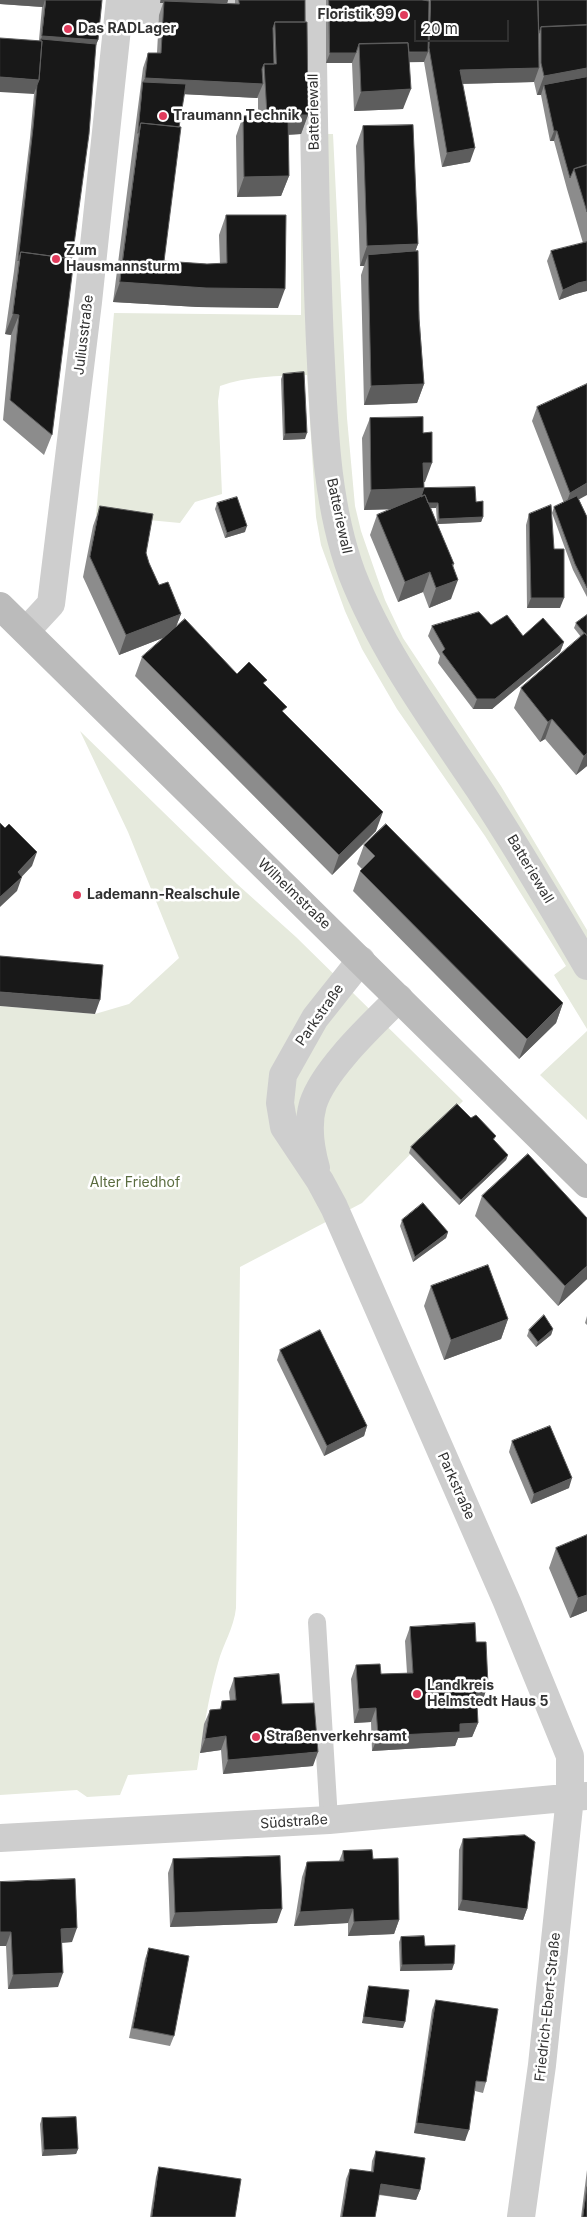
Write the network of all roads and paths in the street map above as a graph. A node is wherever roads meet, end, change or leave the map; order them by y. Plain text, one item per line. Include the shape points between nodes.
1 (230, 0) edge
2 (312, 0) edge
3 (120, 4) edge
4 (0, 606) edge
5 (26, 631) junction
6 (361, 960) junction
7 (587, 966) edge
8 (399, 998) junction
9 (320, 1181) junction
10 (587, 1184) edge
11 (317, 1622) dead end
12 (581, 1800) edge
13 (329, 1820) junction
14 (0, 1838) edge
15 (521, 2217) edge

1 - 3 street via 230,13
2 - 7 street, Batteriewall via 316,266 331,492 341,535 352,573 379,632 524,858
3 - 5 street, Juliusstraße via 51,604
4 - 5 main road, Wilhelmstraße
5 - 6 main road, Wilhelmstraße
6 - 8 main road, Wilhelmstraße
6 - 9 street, Parkstraße via 315,1018 283,1075 280,1103 284,1127
8 - 9 street, Parkstraße via 351,1047 316,1096 310,1127 311,1148
8 - 10 main road, Wilhelmstraße
9 - 12 street, Parkstraße via 507,1602 570,1756
11 - 13 lane
12 - 13 street, Südstraße
12 - 15 street, Friedrich-Ebert-Straße
13 - 14 street, Südstraße

